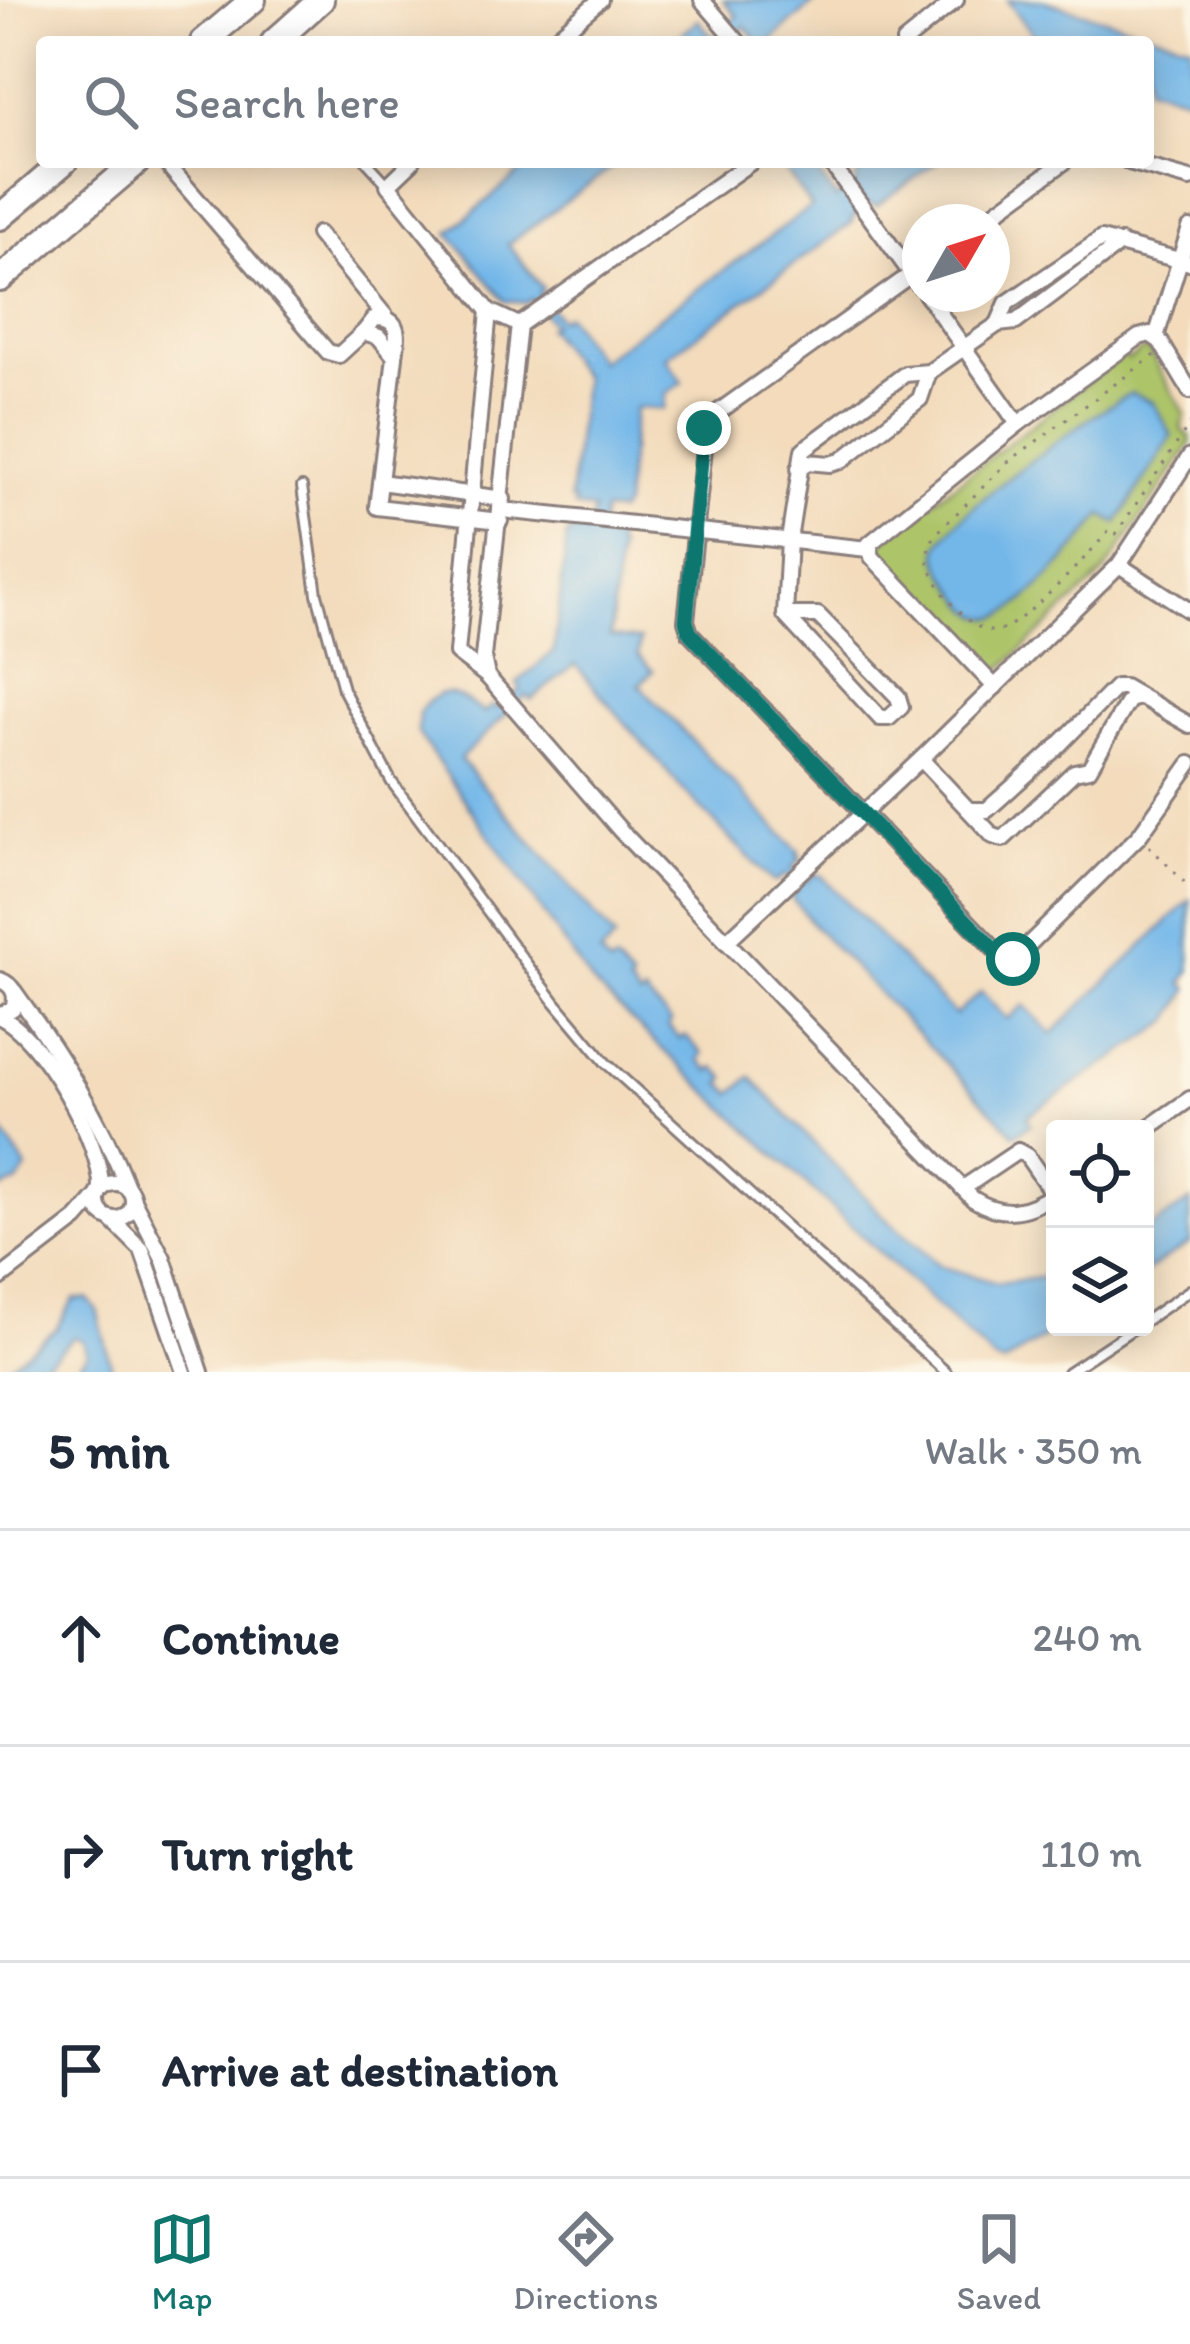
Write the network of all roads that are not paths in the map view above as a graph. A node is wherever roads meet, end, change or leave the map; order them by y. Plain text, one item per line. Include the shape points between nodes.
1 (321, 0) edge
2 (600, 0) edge
3 (956, 0) edge
4 (246, 4) edge
5 (707, 6) edge
6 (210, 36) edge
7 (281, 36) edge
8 (558, 36) edge
9 (733, 36) edge
10 (911, 36) edge
11 (57, 168) edge
12 (130, 168) edge
13 (170, 168) edge
14 (372, 168) edge
15 (404, 168) edge
16 (743, 168) edge
17 (834, 168) edge
18 (1056, 168) edge
19 (1152, 168) edge
20 (1190, 178) edge
21 (388, 185) junction
22 (1007, 204) edge
23 (0, 217) edge
24 (1190, 228) edge
25 (318, 234) dead end
26 (902, 257) edge
27 (1185, 262) edge
28 (0, 279) edge
29 (902, 286) edge
30 (490, 311) junction
31 (939, 312) edge
32 (386, 317) junction
33 (519, 325) junction
34 (364, 332) junction
35 (1156, 337) junction
36 (965, 348) junction
37 (395, 357) junction
38 (928, 372) junction
39 (1190, 391) edge
40 (1018, 424) junction
41 (1190, 456) edge
42 (799, 468) junction
43 (380, 482) junction
44 (302, 487) dead end
45 (470, 493) junction
46 (502, 510) junction
47 (467, 519) junction
48 (695, 531) junction
49 (789, 540) junction
50 (868, 548) junction
51 (1119, 565) junction
52 (1190, 611) edge
53 (784, 615) junction
54 (487, 676) junction
55 (995, 687) junction
56 (1140, 697) junction
57 (1190, 725) edge
58 (1055, 749) junction
59 (921, 759) junction
60 (1190, 764) edge
61 (1076, 771) junction
62 (970, 810) junction
63 (862, 814) junction
64 (726, 942) junction
65 (0, 969) edge
66 (8, 986) edge
67 (0, 1016) edge
68 (1190, 1099) edge
69 (1154, 1124) edge
70 (1046, 1183) edge
71 (963, 1188) junction
72 (100, 1192) junction
73 (130, 1194) junction
74 (1046, 1199) edge
75 (107, 1217) junction
76 (77, 1219) junction
77 (0, 1278) edge
78 (1190, 1290) edge
79 (1154, 1315) edge
80 (1122, 1336) edge
81 (184, 1372) edge
82 (201, 1372) edge
83 (946, 1372) edge
84 (1068, 1372) edge

1 - 7 highway
2 - 8 street
3 - 10 street
4 - 6 highway
5 - 9 street
11 - 23 highway
12 - 28 highway
13 - 34 street via 328,352 339,355
14 - 21 lane
15 - 21 street
16 - 33 street
17 - 26 street
18 - 22 street
19 - 20 street
21 - 30 street
24 - 27 street
25 - 32 street
27 - 35 street
27 - 36 street via 1096,241 1006,303 998,324
29 - 48 street via 707,420
30 - 33 street
30 - 45 street
31 - 36 street
32 - 34 street
32 - 37 street via 398,334
33 - 46 street
34 - 37 street
35 - 39 street
35 - 40 street via 1139,337
36 - 38 street
36 - 40 street
37 - 43 street
38 - 42 street via 905,374 807,446
38 - 42 street via 920,399 841,460
40 - 50 street
41 - 51 street
42 - 49 street
43 - 45 street
43 - 47 street via 377,507
44 - 83 lane via 316,595 344,689 391,781 606,1063
45 - 46 street
45 - 47 street
46 - 47 street
46 - 48 street
46 - 54 street
47 - 54 street via 455,646
48 - 49 street
48 - 63 street via 690,633
49 - 50 street
49 - 53 street
50 - 55 street
51 - 52 street
51 - 55 street
53 - 53 street via 880,718 901,707 818,616
54 - 64 street
55 - 59 street
56 - 57 street
56 - 58 street via 1116,687
56 - 61 street via 1129,700 1089,769
58 - 61 street
58 - 62 street via 987,810
59 - 62 street
59 - 63 street
60 - 63 street via 1139,836 1009,959
61 - 62 street via 1003,839
63 - 64 street
64 - 71 street
65 - 66 street
66 - 67 street via 13,1008
66 - 73 street via 81,1092
67 - 72 street via 26,1034 61,1087 97,1157
68 - 69 street
70 - 71 street via 1018,1151
71 - 74 street via 1006,1212
72 - 73 street via 118,1184
72 - 75 street
72 - 76 street
73 - 75 street via 126,1215
73 - 82 street via 163,1258
75 - 76 street
75 - 81 street via 142,1250
76 - 77 street
78 - 79 lane
80 - 84 lane

